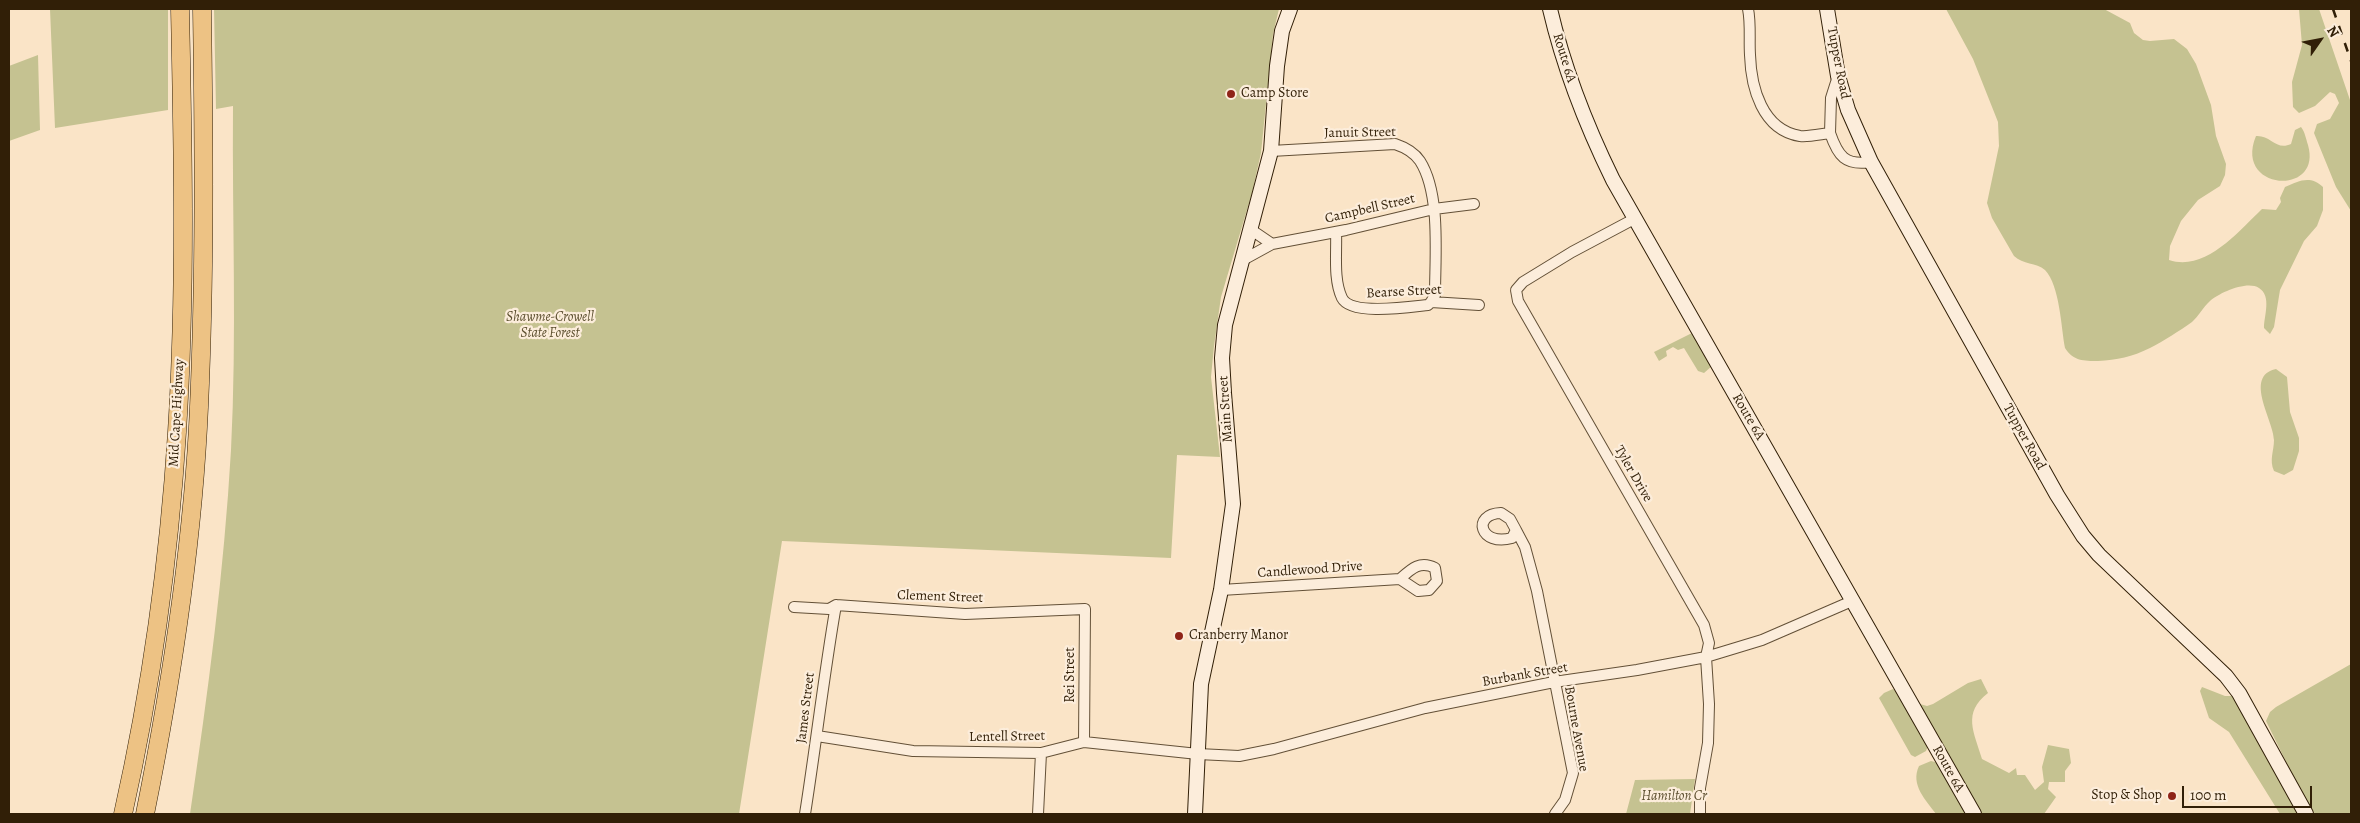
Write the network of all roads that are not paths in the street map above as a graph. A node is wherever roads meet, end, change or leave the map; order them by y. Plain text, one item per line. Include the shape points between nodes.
1 (180, 9) edge
2 (202, 9) edge
3 (1290, 9) edge
4 (1550, 9) edge
5 (1748, 9) edge
6 (1828, 9) edge
7 (1838, 76) junction
8 (1830, 133) junction
9 (1271, 151) junction
10 (1871, 162) junction
11 (1474, 204) dead end
12 (1434, 209) junction
13 (1634, 219) junction
14 (1250, 229) junction
15 (1336, 232) junction
16 (1272, 244) junction
17 (1241, 261) junction
18 (1432, 302) junction
19 (1479, 306) dead end
20 (1516, 530) dead end
21 (1400, 579) dead end
22 (1221, 590) junction
23 (1852, 601) junction
24 (836, 605) junction
25 (794, 606) dead end
26 (1085, 609) joint
27 (1706, 657) junction
28 (1554, 682) junction
29 (818, 736) junction
30 (1084, 742) junction
31 (1041, 753) junction
32 (1198, 754) junction
33 (123, 814) edge
34 (145, 814) edge
35 (805, 814) edge
36 (1038, 814) edge
37 (1195, 814) edge
38 (1555, 814) edge
39 (1700, 814) edge
40 (1974, 814) edge
41 (2306, 814) edge

1 - 33 highway, Mid Cape Highway via 183,225 177,433 166,554 136,755
2 - 34 highway, Mid Cape Highway via 204,272 199,409 186,570 166,712
3 - 9 main road, Main Street via 1282,31 1277,66
4 - 13 main road, Route 6A via 1568,74 1592,136
5 - 8 street via 1752,79 1763,112 1794,135
6 - 7 main road, Tupper Road
7 - 8 street via 1831,98
7 - 10 main road, Tupper Road via 1848,110
8 - 10 street via 1840,155 1849,162
9 - 12 street, Januit Street via 1395,144 1407,148 1420,161
9 - 14 main road, Main Street
10 - 41 main road, Tupper Road via 2083,536 2112,568 2226,676
11 - 12 street, Campbell Street
12 - 15 street, Campbell Street
12 - 18 street, Januit Street via 1435,295
13 - 23 main road, Route 6A
13 - 27 street, Tyler Drive via 1572,252 1523,282 1516,290 1518,301 1704,625 1709,643
14 - 16 street
14 - 17 main road, Main Street
15 - 16 street, Campbell Street
15 - 18 street, Bearse Street via 1338,286 1349,305 1356,308 1396,308
16 - 17 street, Campbell Street
17 - 22 main road, Main Street via 1222,358 1233,504
18 - 19 street, Bearse Street
20 - 28 street, Bourne Avenue via 1525,547 1537,590
21 - 22 street, Candlewood Drive
22 - 32 main road, Main Street via 1201,684
23 - 27 street, Burbank Street via 1762,640
23 - 40 main road, Route 6A
24 - 25 street, Clement Street via 829,609
24 - 26 street, Clement Street via 966,614
24 - 29 street, James Street
26 - 30 street, Rei Street
27 - 28 street, Burbank Street
27 - 39 street, Tyler Drive via 1708,743 1700,788
28 - 32 street, Burbank Street via 1424,708 1274,749 1239,756
28 - 38 street, Bourne Avenue via 1572,773 1566,800
29 - 31 street, Lentell Street via 912,751
29 - 35 street, James Street
30 - 31 street, Lentell Street
30 - 32 street, Lentell Street
31 - 36 street
32 - 37 main road, Main Street

